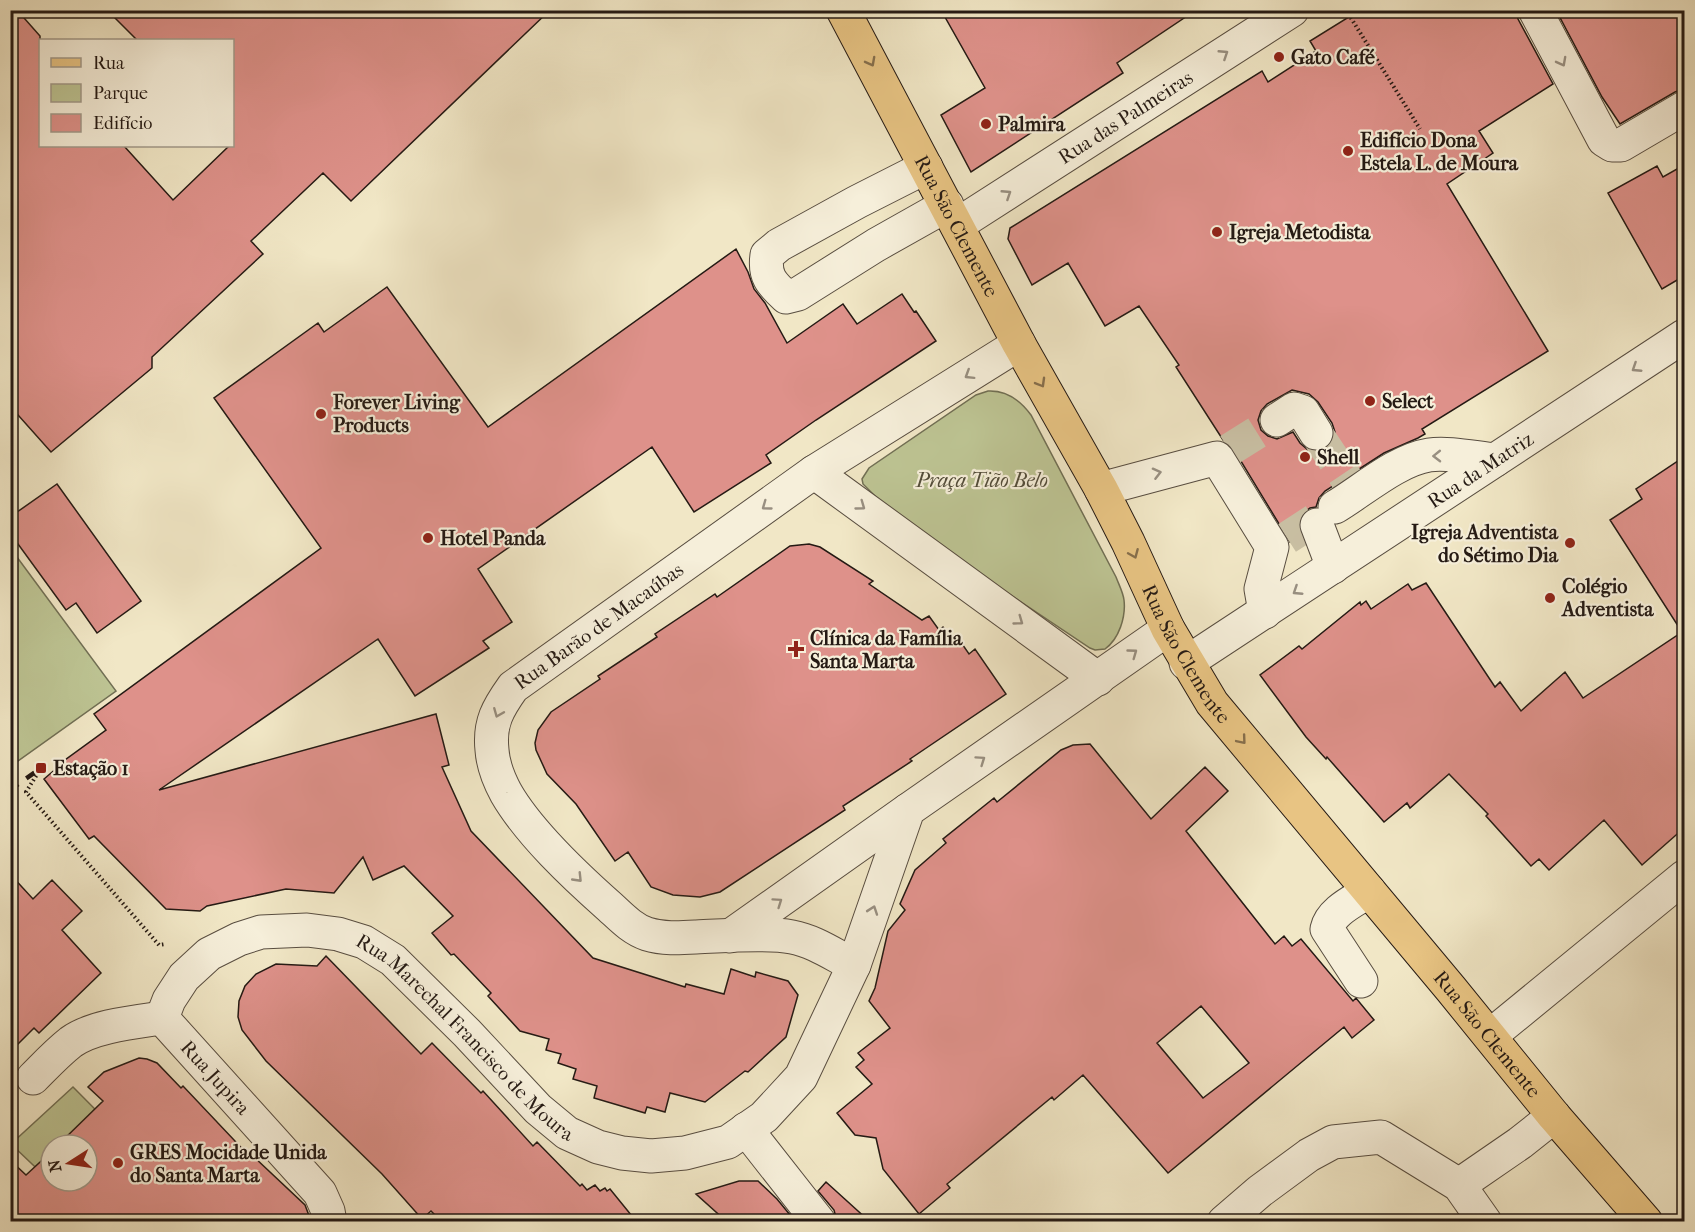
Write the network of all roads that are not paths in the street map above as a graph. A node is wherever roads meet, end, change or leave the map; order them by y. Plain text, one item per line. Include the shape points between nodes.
1 (843, 10) edge
2 (1292, 10) edge
3 (1535, 10) edge
4 (1684, 108) edge
5 (926, 166) junction
6 (952, 215) junction
7 (1684, 336) edge
8 (1019, 344) junction
9 (1277, 420) tunnel mouth
10 (1316, 433) tunnel mouth
11 (1495, 460) junction
12 (814, 472) junction
13 (1101, 489) junction
14 (1340, 502) junction
15 (1384, 533) junction
16 (1333, 567) junction
17 (1265, 612) junction
18 (1168, 630) junction
19 (1186, 663) junction
20 (1098, 679) junction
21 (908, 810) junction
22 (1684, 877) edge
23 (1369, 891) junction
24 (730, 936) junction
25 (854, 965) junction
26 (1362, 981) dead end
27 (162, 1018) junction
28 (1490, 1036) junction
29 (33, 1078) dead end
30 (1554, 1116) junction
31 (746, 1129) junction
32 (1459, 1185) junction
33 (330, 1221) edge
34 (819, 1221) edge
35 (1224, 1221) edge
36 (1485, 1221) edge
37 (1646, 1221) edge

1 -> 5 main road, Rua São Clemente
6 -> 2 street, Rua das Palmeiras
3 -> 4 street via 1604,140 1611,145 1621,145
5 - 6 main road, Rua São Clemente
5 - 6 street, Rua das Palmeiras via 779,245 767,255 765,269 773,285 786,297 798,294 876,245
6 - 8 main road, Rua São Clemente
7 -> 11 street, Rua da Matriz
8 -> 12 street, Rua Barão de Macaúbas
8 -> 13 main road, Rua São Clemente
9 - 10 street via 1294,409 1303,412
11 -> 14 street via 1430,455 1410,462
11 - 15 street, Rua da Matriz
12 -> 20 street
12 -> 24 street, Rua Barão de Macaúbas via 513,687 496,711 491,736 496,773 530,826 583,883 631,925 666,938
13 -> 17 street via 1223,454 1280,542 1261,589
13 -> 18 main road, Rua São Clemente
14 - 15 street via 1372,512
14 - 16 street
15 - 16 street, Rua da Matriz
16 -> 17 street, Rua da Matriz
17 - 19 street, Rua da Matriz
18 - 19 main road, Rua São Clemente
20 -> 18 street
19 -> 23 main road, Rua São Clemente via 1212,704
21 -> 20 street
24 -> 21 street
25 -> 21 street, Rua Marechal Francisco de Moura
22 - 28 street
23 - 26 street via 1343,908 1327,929
23 - 28 main road, Rua São Clemente
24 - 25 street via 806,940
25 - 31 street, Rua Marechal Francisco de Moura via 801,1077 764,1117
27 - 29 street via 92,1032 72,1041
27 - 31 street, Rua Marechal Francisco de Moura via 184,977 209,954 238,939 261,932 307,930 338,934 364,942 393,960 538,1110 567,1133 598,1147 651,1156 708,1148 728,1142
27 - 33 street, Rua Jupira via 320,1193
28 - 30 main road, Rua São Clemente
30 - 32 street
30 - 37 main road, Rua São Clemente
31 - 34 street
32 - 35 street via 1381,1137 1333,1142 1309,1155
32 - 36 street

